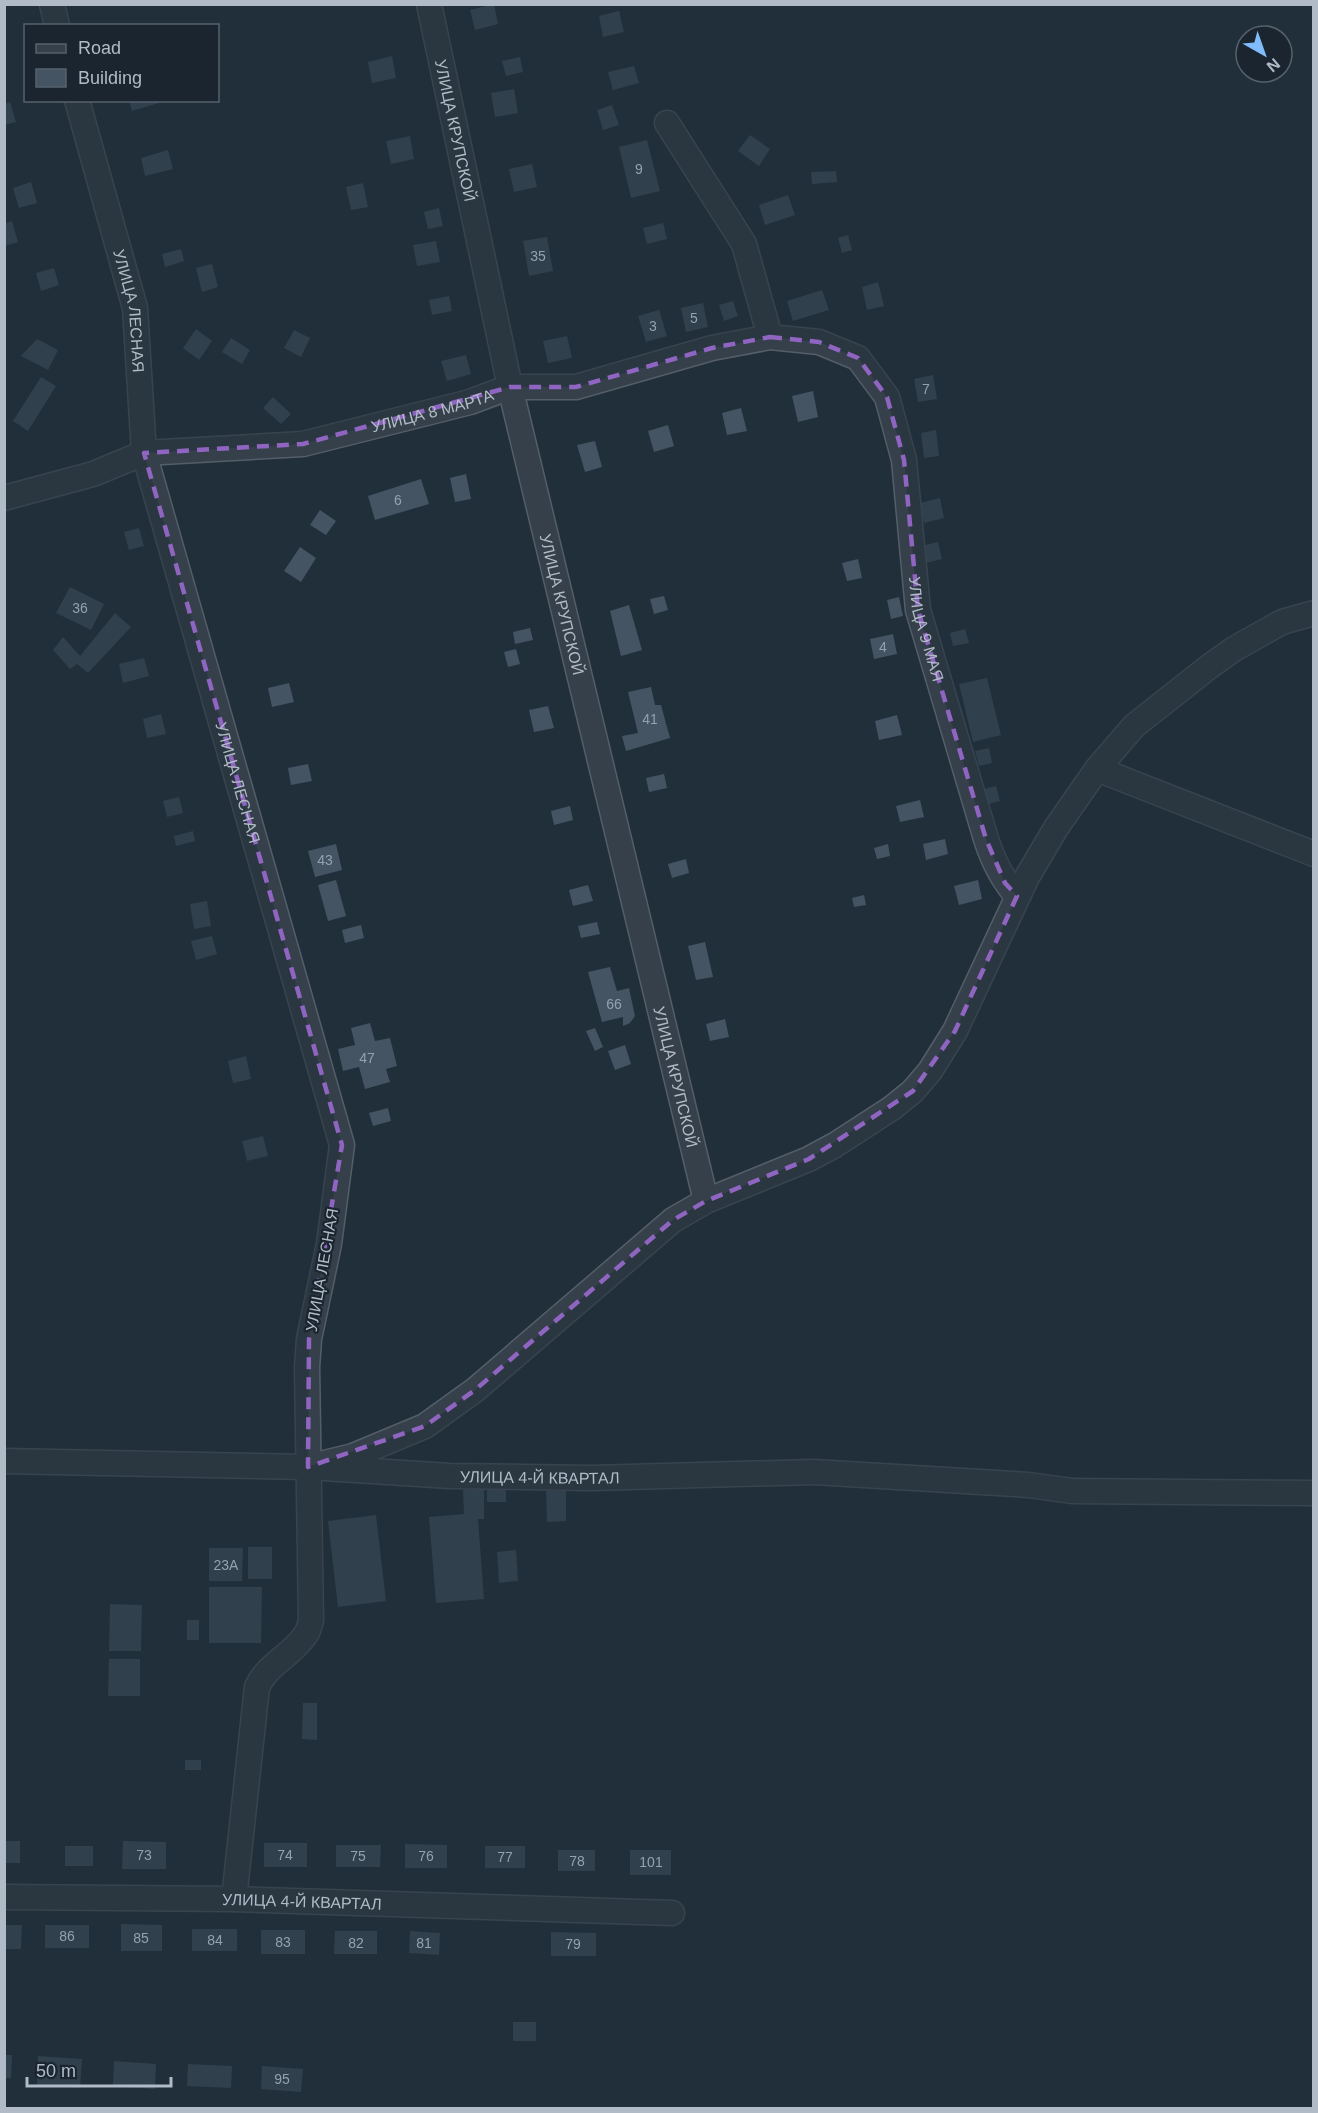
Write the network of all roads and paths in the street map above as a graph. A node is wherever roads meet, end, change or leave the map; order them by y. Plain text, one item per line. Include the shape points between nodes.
1 (52, 4) edge
2 (429, 4) edge
3 (57, 24) edge
4 (78, 102) edge
5 (667, 123) dead end
6 (770, 337) junction
7 (858, 358) joint
8 (510, 387) junction
9 (144, 453) junction
10 (4, 498) edge
11 (1314, 613) edge
12 (1098, 770) junction
13 (1314, 854) edge
14 (1017, 896) junction
15 (706, 1201) junction
16 (4, 1461) edge
17 (308, 1467) junction
18 (1314, 1493) edge
19 (4, 1897) edge
20 (234, 1899) junction
21 (672, 1913) dead end

1 - 3 street
2 - 8 street, УЛИЦА КРУПСКОЙ
4 - 9 street, УЛИЦА ЛЕСНАЯ via 135,308
5 - 6 street via 744,244
6 - 7 street, УЛИЦА 8 МАРТА via 819,342
6 - 8 street, УЛИЦА 8 МАРТА via 712,348 576,387
7 - 14 street, УЛИЦА 9 МАЯ via 887,397 904,460 918,610 993,861
8 - 9 street, УЛИЦА 8 МАРТА via 470,402 303,444
8 - 15 street, УЛИЦА КРУПСКОЙ
9 - 10 street, УЛИЦА 8 МАРТА via 93,474
9 - 17 street, УЛИЦА ЛЕСНАЯ via 342,1145 329,1244 309,1339
11 - 12 street via 1282,622 1210,666 1134,726
12 - 13 street
12 - 14 street via 1056,828
14 - 15 street via 955,1031 913,1091 809,1159
15 - 17 street via 673,1220 475,1390 425,1426 353,1456
16 - 17 street, УЛИЦА 4-Й КВАРТАЛ
17 - 18 street, УЛИЦА 4-Й КВАРТАЛ via 450,1476 591,1478 814,1472 1072,1491
17 - 20 street, УЛИЦА ЛЕСНАЯ via 311,1620 307,1634 270,1668 257,1688
19 - 20 street, УЛИЦА 4-Й КВАРТАЛ
20 - 21 street, УЛИЦА 4-Й КВАРТАЛ

